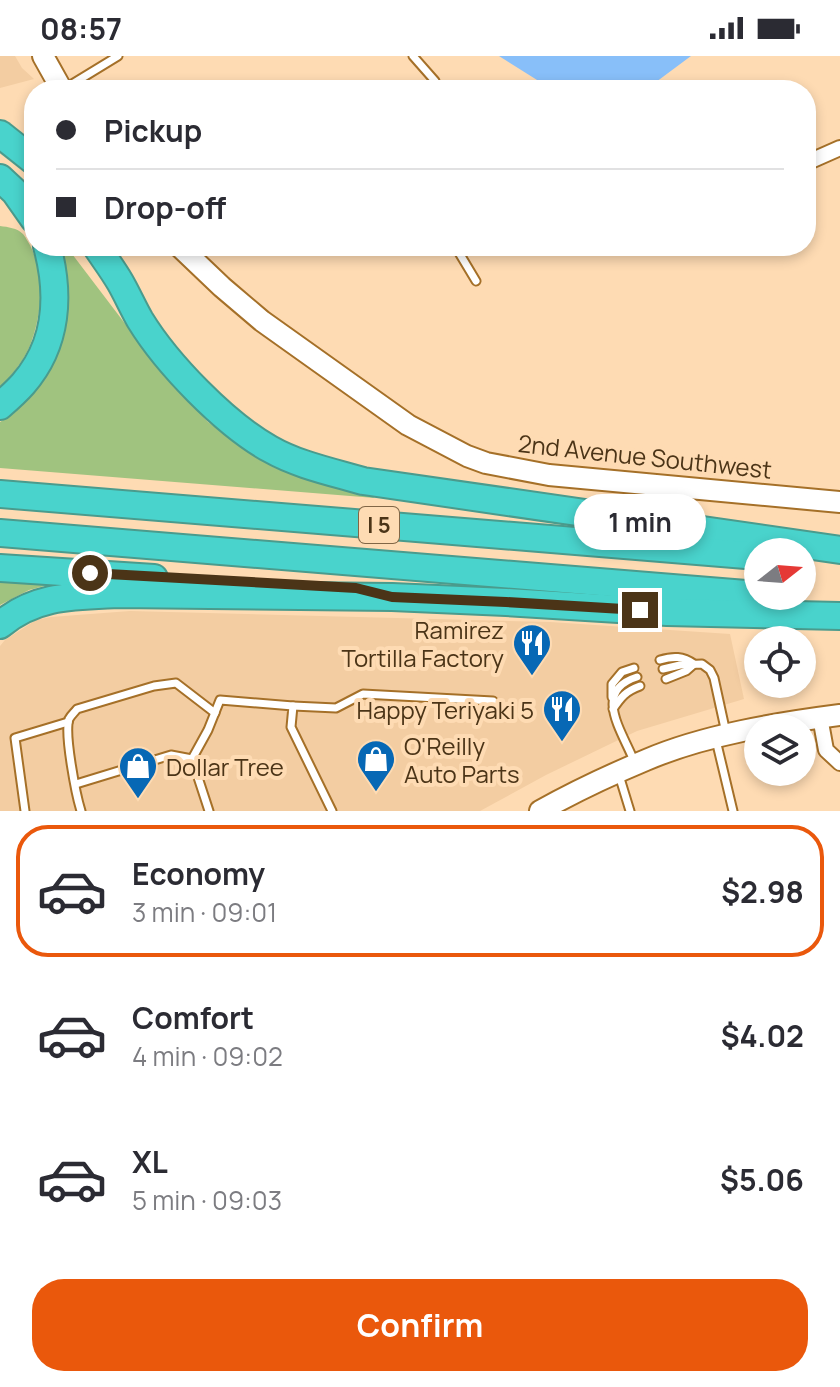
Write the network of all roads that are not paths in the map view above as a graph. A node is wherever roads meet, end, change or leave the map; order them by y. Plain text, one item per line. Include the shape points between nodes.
1 (43, 56) edge
2 (118, 56) edge
3 (413, 56) edge
4 (56, 80) edge
5 (78, 80) edge
6 (434, 80) edge
7 (0, 134) edge
8 (840, 148) edge
9 (24, 153) edge
10 (816, 159) edge
11 (0, 178) edge
12 (24, 205) edge
13 (49, 256) edge
14 (103, 256) edge
15 (189, 256) edge
16 (461, 256) edge
17 (476, 281) dead end
18 (0, 406) edge
19 (0, 494) edge
20 (840, 502) edge
21 (0, 533) edge
22 (840, 550) edge
23 (744, 555) edge
24 (816, 561) edge
25 (840, 563) edge
26 (0, 568) edge
27 (744, 594) edge
28 (392, 597) junction
29 (816, 600) edge
30 (840, 602) edge
31 (840, 616) edge
32 (0, 625) edge
33 (662, 664) dead end
34 (694, 664) junction
35 (636, 673) dead end
36 (666, 679) dead end
37 (640, 686) dead end
38 (493, 701) dead end
39 (293, 706) junction
40 (613, 709) junction
41 (215, 713) junction
42 (830, 716) edge
43 (68, 722) junction
44 (721, 736) junction
45 (192, 759) junction
46 (840, 763) edge
47 (627, 769) junction
48 (76, 784) junction
49 (25, 811) edge
50 (81, 811) edge
51 (209, 811) edge
52 (332, 811) edge
53 (540, 811) edge
54 (630, 811) edge
55 (733, 811) edge

1 - 4 street
2 - 5 lane
3 - 6 lane
7 - 9 highway
8 - 10 street
11 - 12 highway
13 - 18 highway via 54,316 44,351 24,383
14 - 22 highway via 166,356 231,422 270,449 363,481
15 - 20 street, 2nd Avenue Southwest via 262,321 408,425 467,456 549,475
16 - 17 lane
19 - 23 highway, I 5
21 - 27 highway, I 5
24 - 25 highway
26 - 28 highway via 356,588
28 - 31 highway
28 - 32 highway via 79,596 40,602
29 - 30 highway
33 - 34 lane
34 - 36 lane
34 - 44 lane via 702,664 714,678
35 - 40 lane via 617,688
37 - 40 lane via 628,690
38 - 39 lane via 363,694 336,708
39 - 41 lane via 220,700
39 - 52 lane via 291,727
40 - 47 lane
41 - 43 lane via 176,683 77,709
41 - 45 lane
42 - 44 street
42 - 46 street via 826,750
43 - 48 lane
43 - 49 lane via 15,738
44 - 47 street
44 - 55 lane
45 - 48 lane via 171,755
45 - 51 lane
47 - 53 street
47 - 54 lane
48 - 50 lane

